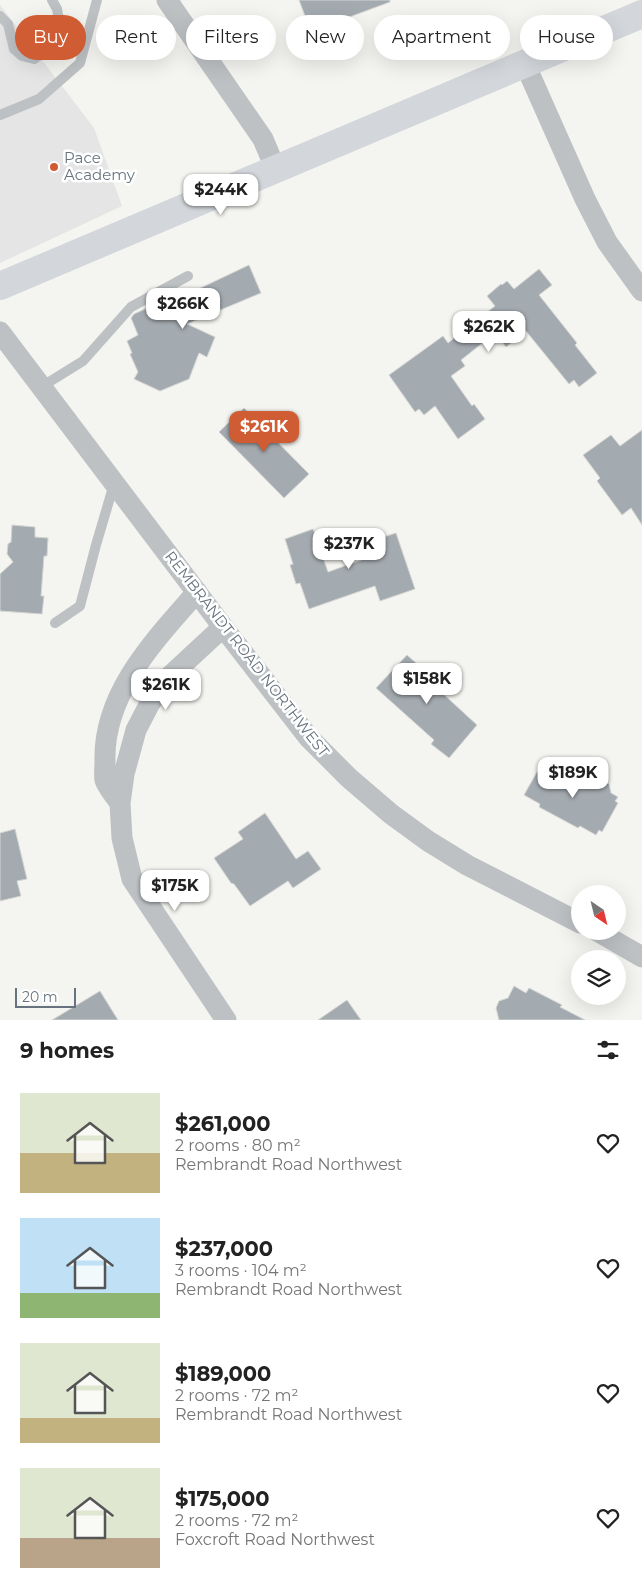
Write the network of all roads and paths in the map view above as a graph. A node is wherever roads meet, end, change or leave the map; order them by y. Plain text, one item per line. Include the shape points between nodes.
1 (52, 0) edge
2 (97, 0) edge
3 (167, 0) edge
4 (642, 14) edge
5 (0, 16) edge
6 (525, 64) junction
7 (0, 116) edge
8 (276, 170) junction
9 (188, 276) dead end
10 (0, 286) edge
11 (642, 291) edge
12 (0, 332) edge
13 (41, 387) junction
14 (114, 484) junction
15 (197, 592) junction
16 (54, 622) dead end
17 (223, 627) junction
18 (120, 803) junction
19 (571, 918) edge
20 (613, 940) edge
21 (642, 956) edge
22 (226, 1020) edge

1 - 5 lane via 61,31 46,51 34,59 22,56 14,49 8,24
2 - 7 lane via 80,63 38,99
3 - 8 street via 263,139
4 - 6 main road
6 - 8 main road
6 - 11 street via 584,199 607,242
8 - 10 main road
9 - 13 lane via 131,307 83,361
12 - 13 street, REMBRANDT ROAD NORTHWEST
13 - 14 street, REMBRANDT ROAD NORTHWEST
14 - 15 street, REMBRANDT ROAD NORTHWEST
14 - 16 lane via 80,606
15 - 17 street, REMBRANDT ROAD NORTHWEST
15 - 18 street via 147,650 130,674 114,709 104,746 105,780
17 - 18 street via 168,678 150,702 136,730
17 - 19 street, REMBRANDT ROAD NORTHWEST via 309,738 391,814 467,865
18 - 22 street via 122,838 132,879
20 - 21 street

